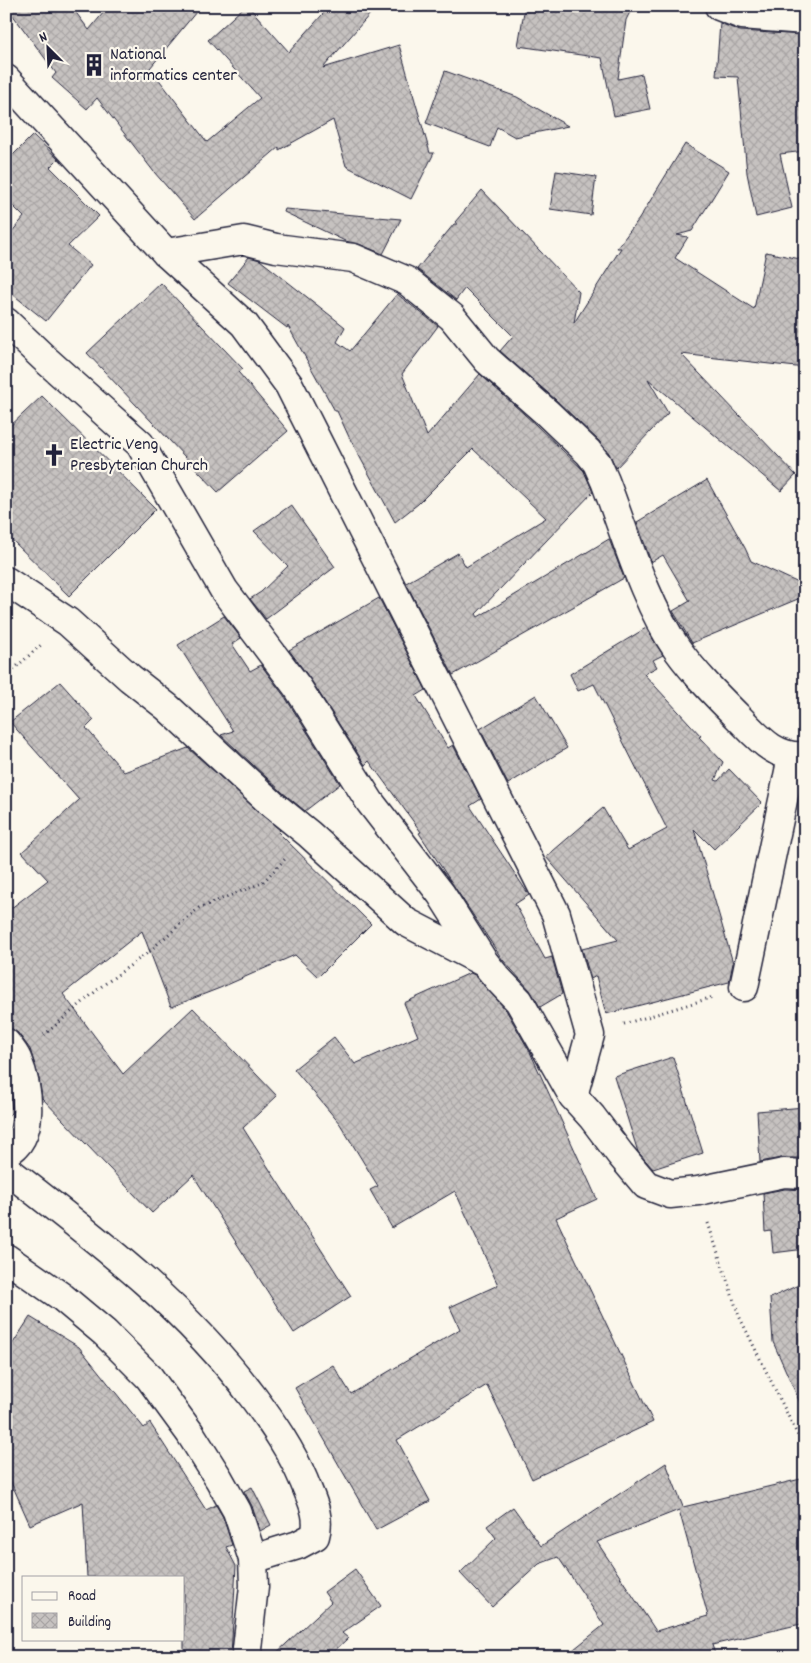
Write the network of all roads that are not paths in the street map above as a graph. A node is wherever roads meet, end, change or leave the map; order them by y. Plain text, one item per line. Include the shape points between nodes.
1 (720, 6) edge
2 (805, 20) edge
3 (6, 79) edge
4 (166, 253) junction
5 (6, 322) edge
6 (6, 582) edge
7 (799, 757) edge
8 (485, 963) junction
9 (744, 987) road end
10 (12, 1051) edge
11 (574, 1096) junction
12 (6, 1153) edge
13 (6, 1169) edge
14 (805, 1174) edge
15 (6, 1258) edge
16 (253, 1559) junction
17 (248, 1657) edge

1 - 2 street via 742,14
3 - 4 street
4 - 7 street via 244,240 276,248 353,258 407,281 452,318 487,360 588,452 605,481 650,598 676,648 696,674 760,740 774,750
4 - 11 street via 244,324 289,385 556,914 590,1034
5 - 8 street via 140,444 224,590 298,688 370,802 441,894
6 - 8 street via 68,622 406,922
7 - 9 street
8 - 11 street via 519,1001
10 - 12 street via 25,1089 28,1124 20,1142
11 - 14 street via 646,1185 670,1194 784,1173
13 - 16 street via 144,1279 217,1351 277,1429 296,1461 316,1511 318,1526 315,1536 298,1545
15 - 16 street via 62,1296 149,1377 220,1479 237,1512
16 - 17 street

